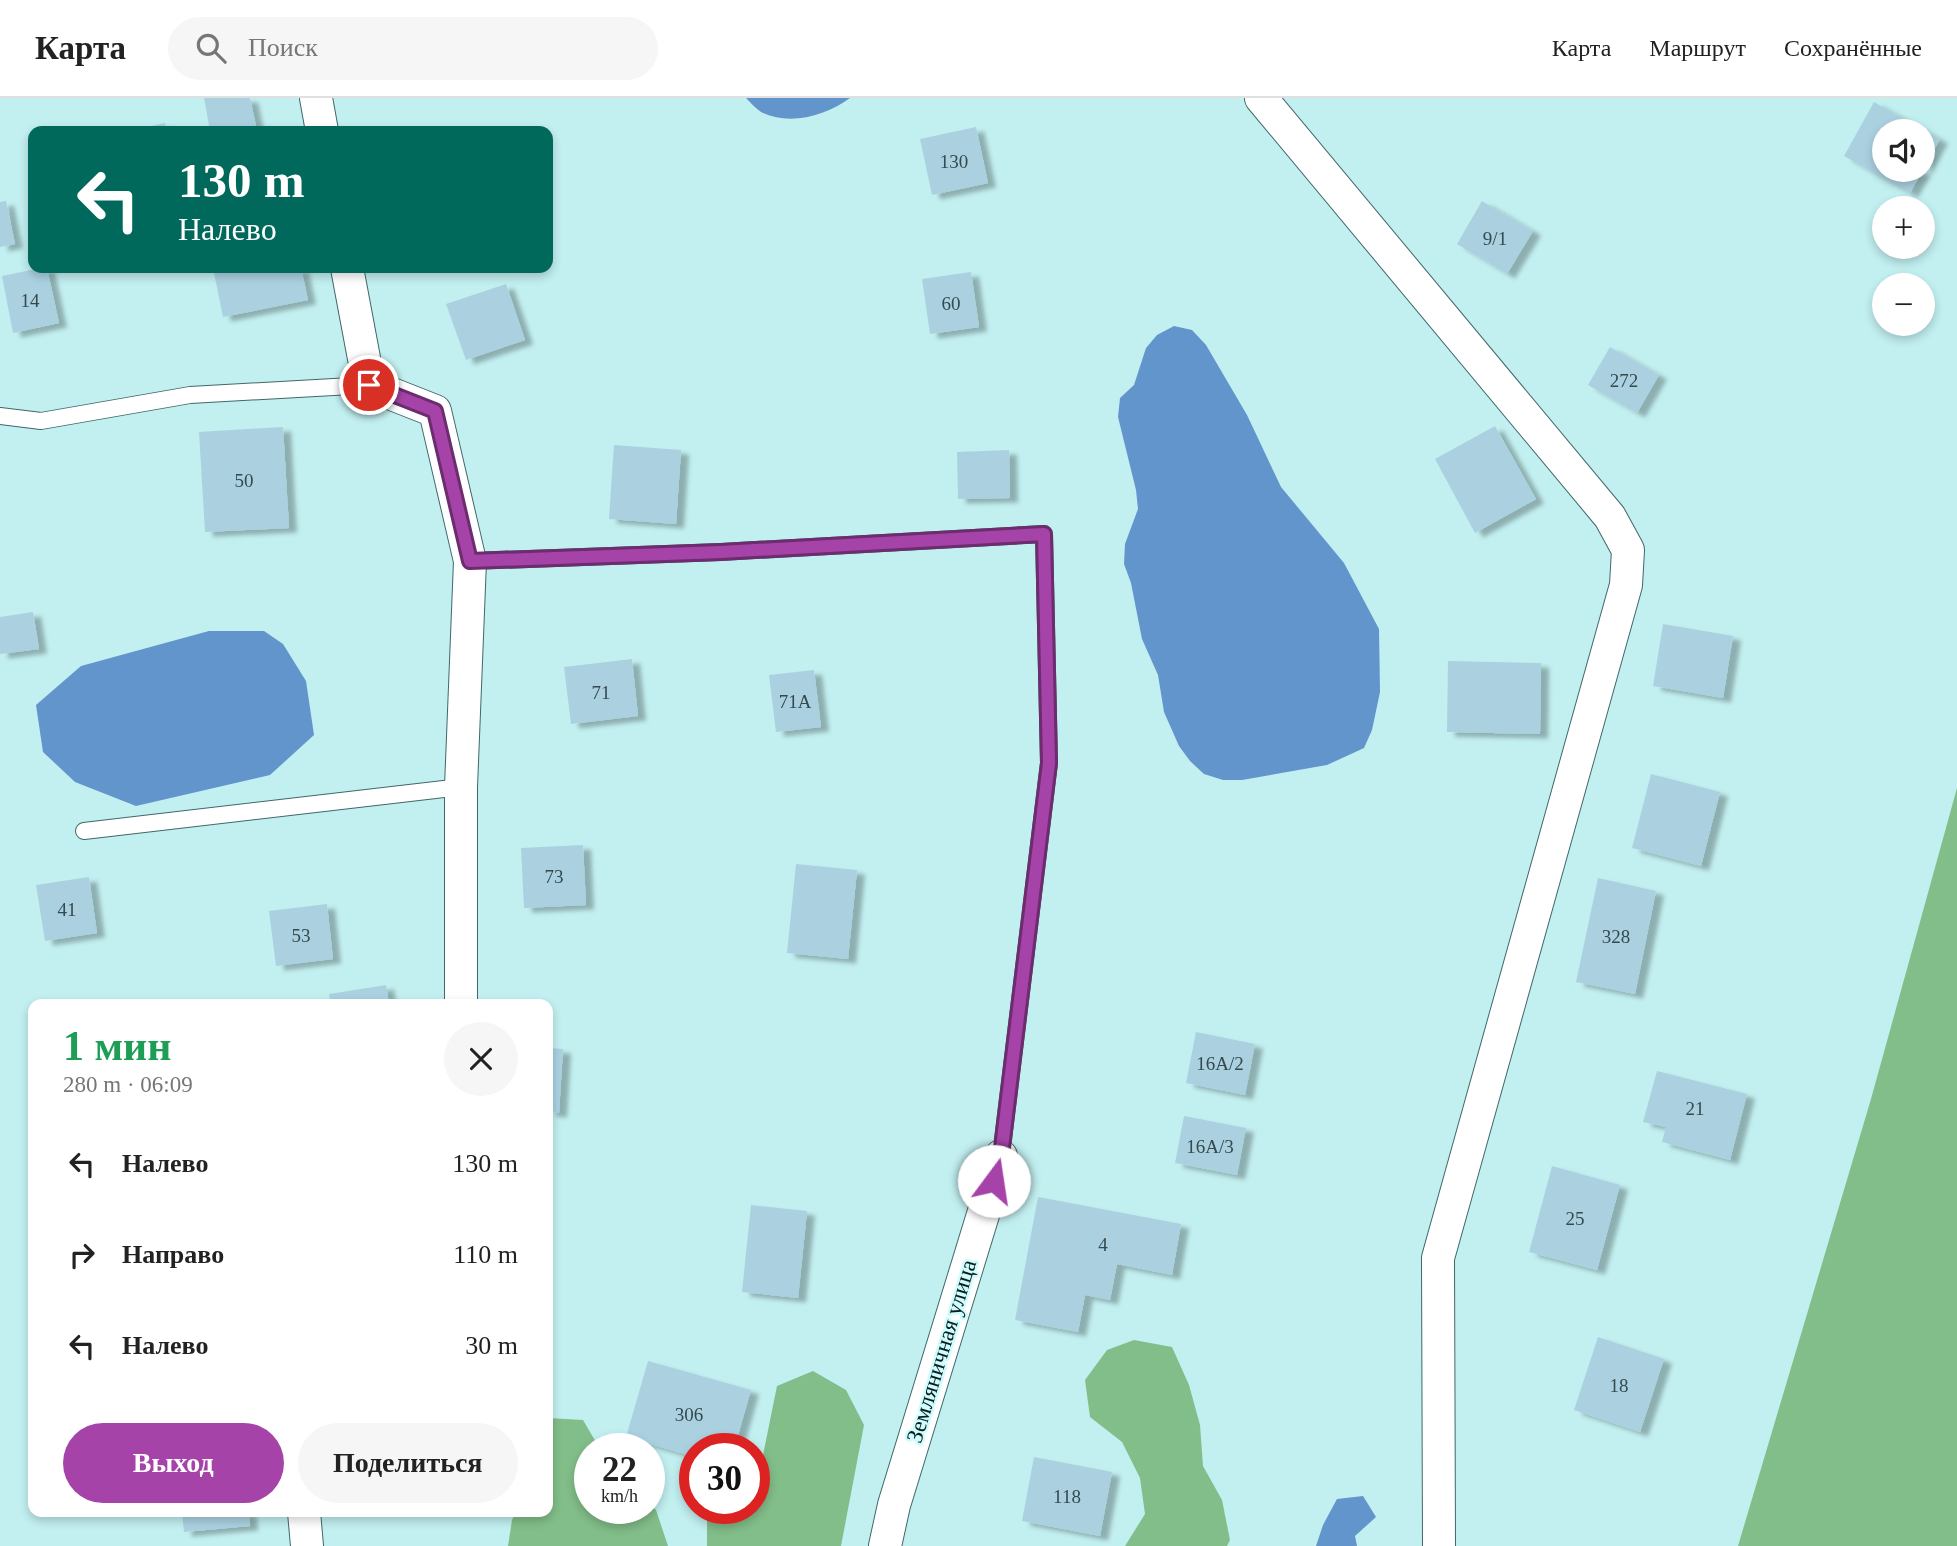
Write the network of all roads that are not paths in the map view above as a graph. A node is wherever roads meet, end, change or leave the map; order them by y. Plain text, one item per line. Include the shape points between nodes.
1 (316, 98) edge
2 (1261, 98) edge
3 (321, 126) edge
4 (348, 273) edge
5 (369, 385) junction
6 (0, 416) edge
7 (470, 561) junction
8 (461, 787) junction
9 (84, 831) dead end
10 (461, 999) edge
11 (1001, 1156) joint
12 (304, 1517) edge
13 (307, 1546) edge
14 (885, 1546) edge
15 (1439, 1546) edge

1 - 3 street
2 - 15 street via 1610,517 1628,550 1626,585 1438,1258
4 - 5 street
5 - 6 lane via 190,395 41,422
5 - 7 street via 435,411
7 - 8 street
7 - 11 lane via 1044,534 1049,763
8 - 9 lane
8 - 10 street
11 - 14 street, Земляничная улица
12 - 13 street

